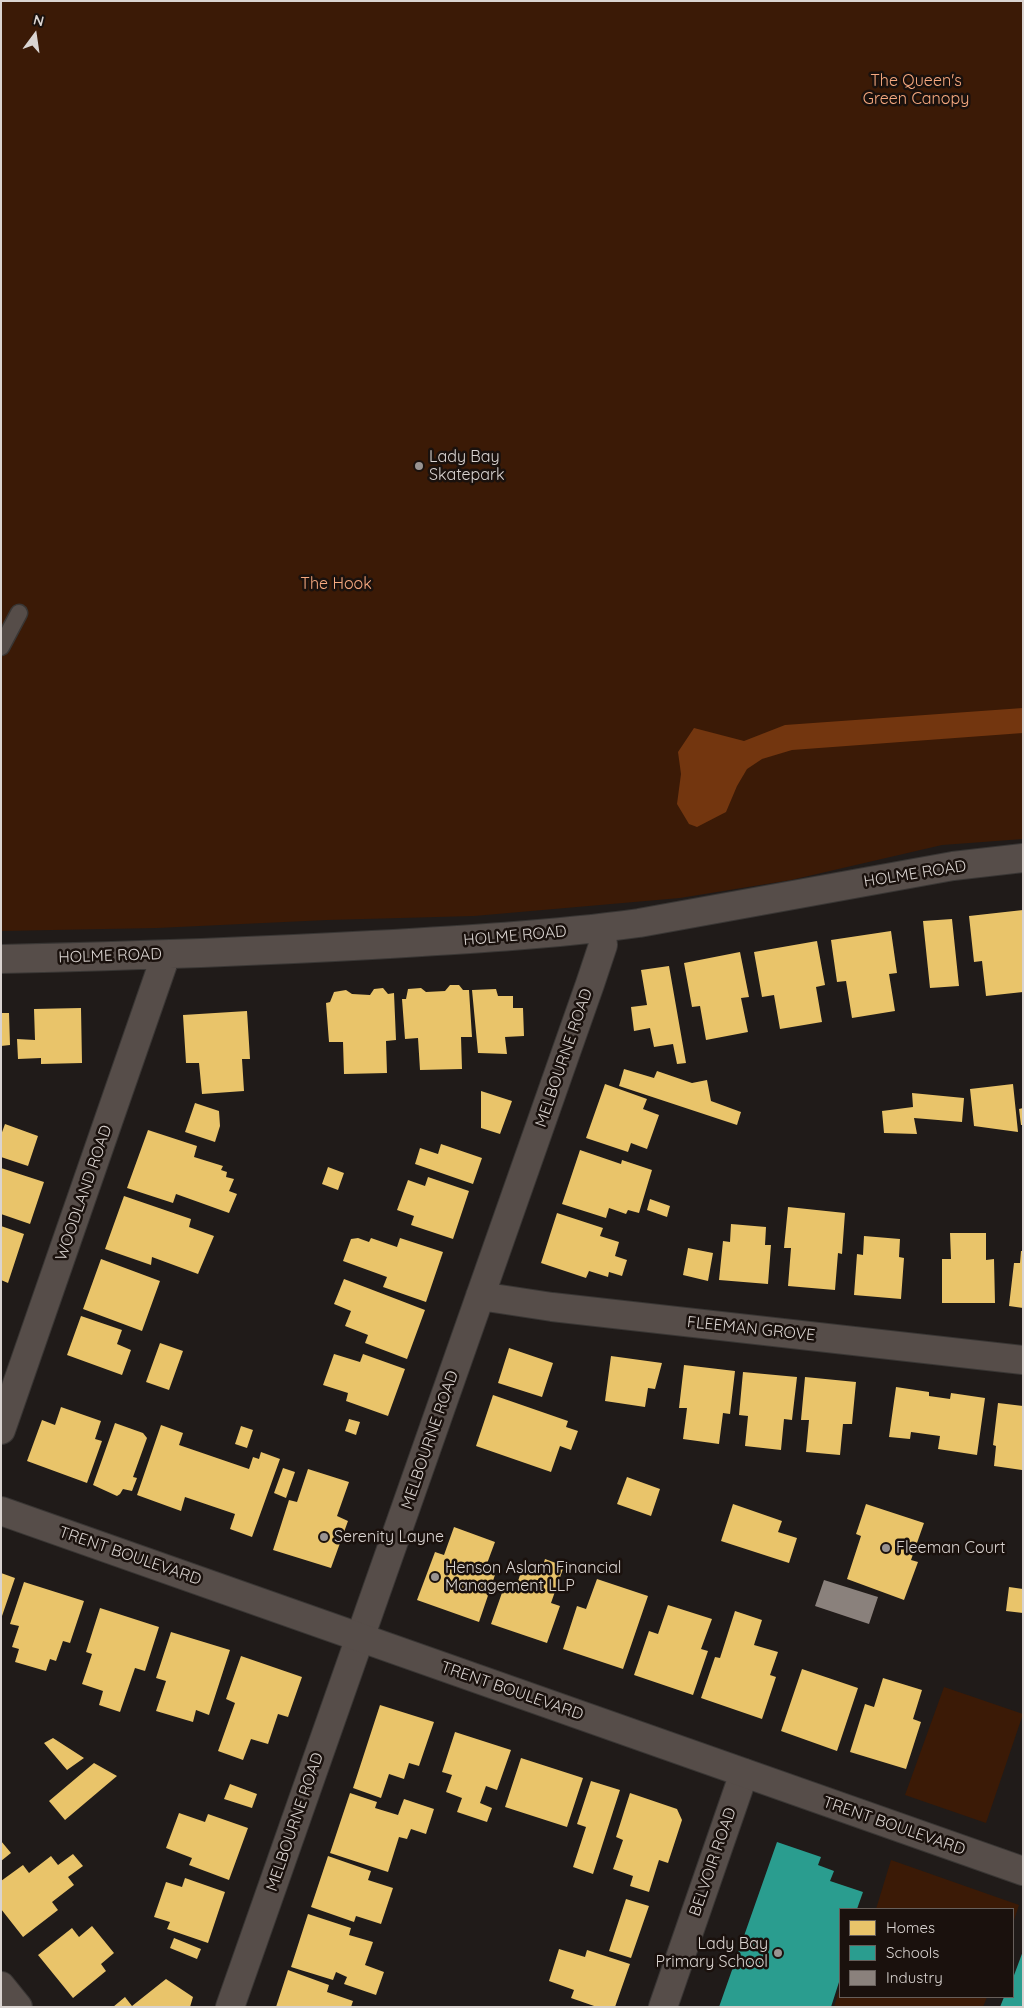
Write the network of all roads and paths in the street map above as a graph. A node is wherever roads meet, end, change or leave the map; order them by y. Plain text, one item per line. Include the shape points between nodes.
1 (19, 613) dead end
2 (1, 646) edge
3 (1023, 858) edge
4 (601, 928) junction
5 (166, 955) junction
6 (1, 960) edge
7 (480, 1296) junction
8 (1023, 1360) edge
9 (1, 1430) edge
10 (1, 1511) edge
11 (360, 1638) junction
12 (744, 1773) junction
13 (1022, 1868) edge
14 (1, 1986) edge
15 (18, 2007) edge
16 (230, 2007) edge
17 (663, 2007) edge

1 - 2 lane
3 - 4 street, HOLME ROAD via 953,866
4 - 5 street, HOLME ROAD via 436,942
4 - 7 street, MELBOURNE ROAD via 602,945 590,984
5 - 6 street, HOLME ROAD
5 - 9 street, WOODLAND ROAD
7 - 8 street, FLEEMAN GROVE
7 - 11 street, MELBOURNE ROAD
10 - 11 street, TRENT BOULEVARD
11 - 12 street, TRENT BOULEVARD
11 - 16 street, MELBOURNE ROAD
12 - 13 street, TRENT BOULEVARD
12 - 17 street, BELVOIR ROAD
14 - 15 street

